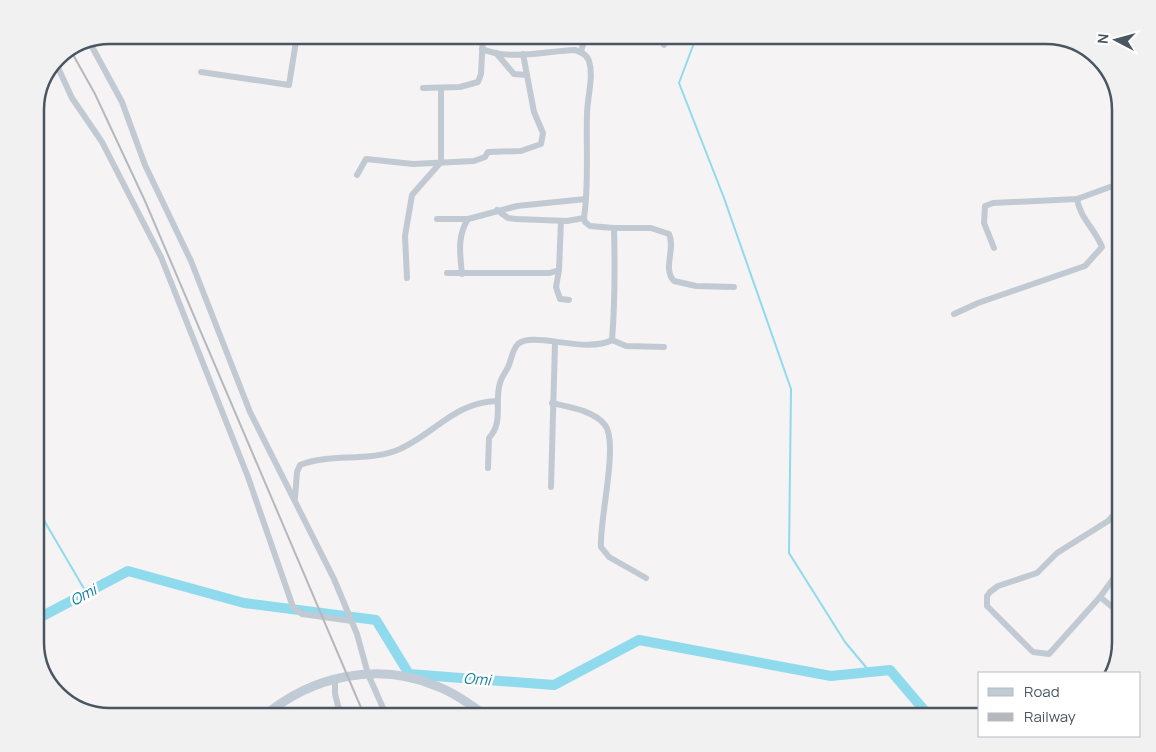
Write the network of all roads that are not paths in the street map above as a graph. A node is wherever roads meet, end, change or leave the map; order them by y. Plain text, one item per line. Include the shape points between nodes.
1 (296, 44) edge
2 (482, 44) edge
3 (583, 44) edge
4 (92, 46) edge
5 (482, 49) junction
6 (581, 51) junction
7 (496, 53) junction
8 (523, 54) junction
9 (58, 69) edge
10 (201, 72) dead end
11 (526, 75) junction
12 (423, 88) dead end
13 (441, 88) junction
14 (441, 162) junction
15 (357, 175) dead end
16 (1112, 186) edge
17 (586, 199) junction
18 (1077, 200) junction
19 (497, 210) junction
20 (468, 218) junction
21 (584, 218) junction
22 (437, 219) dead end
23 (561, 221) junction
24 (614, 228) junction
25 (994, 248) dead end
26 (559, 270) junction
27 (447, 273) dead end
28 (462, 274) junction
29 (407, 278) dead end
30 (734, 287) dead end
31 (569, 300) dead end
32 (954, 314) dead end
33 (612, 340) junction
34 (556, 343) junction
35 (664, 347) dead end
36 (497, 401) junction
37 (552, 403) junction
38 (488, 468) dead end
39 (551, 487) dead end
40 (295, 500) junction
41 (1112, 517) edge
42 (646, 578) dead end
43 (1112, 580) edge
44 (1100, 597) junction
45 (1112, 607) edge
46 (352, 621) junction
47 (368, 674) junction
48 (335, 679) junction
49 (276, 708) edge
50 (339, 708) edge
51 (383, 708) edge
52 (475, 708) edge

1 - 10 street via 289,86
2 - 5 street
3 - 6 street
4 - 40 street via 122,102 145,165 191,261 250,412
5 - 7 street
5 - 13 street via 478,82
6 - 8 street
6 - 17 street via 590,67
7 - 8 street
7 - 11 street via 514,74
8 - 11 street
9 - 46 street via 72,98 102,142 161,256 248,477 293,607 302,614
11 - 14 street via 534,112 543,133 541,144 521,151 488,152 485,157 474,161
12 - 13 street
13 - 14 street
14 - 15 street via 413,164 366,159
14 - 29 street via 412,196 405,236
16 - 18 street
17 - 19 street
17 - 21 street
18 - 25 street via 986,206 984,223
18 - 32 street via 1079,211 1102,247 1085,266
19 - 20 street
19 - 23 street via 508,218
20 - 22 street
20 - 28 street via 460,244
21 - 23 street
21 - 24 street via 587,225
23 - 26 street
24 - 30 street via 651,228 669,234 670,275 674,281 708,287
24 - 33 street
26 - 28 street via 550,273
26 - 31 street via 556,287 560,299
27 - 28 street
33 - 34 street via 599,346
33 - 35 street via 626,346
34 - 36 street via 540,340 519,343 500,381
34 - 37 street
36 - 38 street via 498,424 489,438
36 - 40 street via 468,406 393,452 300,465 296,472
37 - 39 street
37 - 42 street via 587,413 606,426 609,434 608,464 600,547 609,557
40 - 46 street
41 - 44 street via 1057,553 1037,573 998,586 986,601 987,606 1033,652 1049,654
43 - 44 street
44 - 45 street
46 - 47 street
47 - 48 main road
47 - 51 street
47 - 52 main road via 396,675 428,682
48 - 49 main road via 299,692
48 - 50 street

